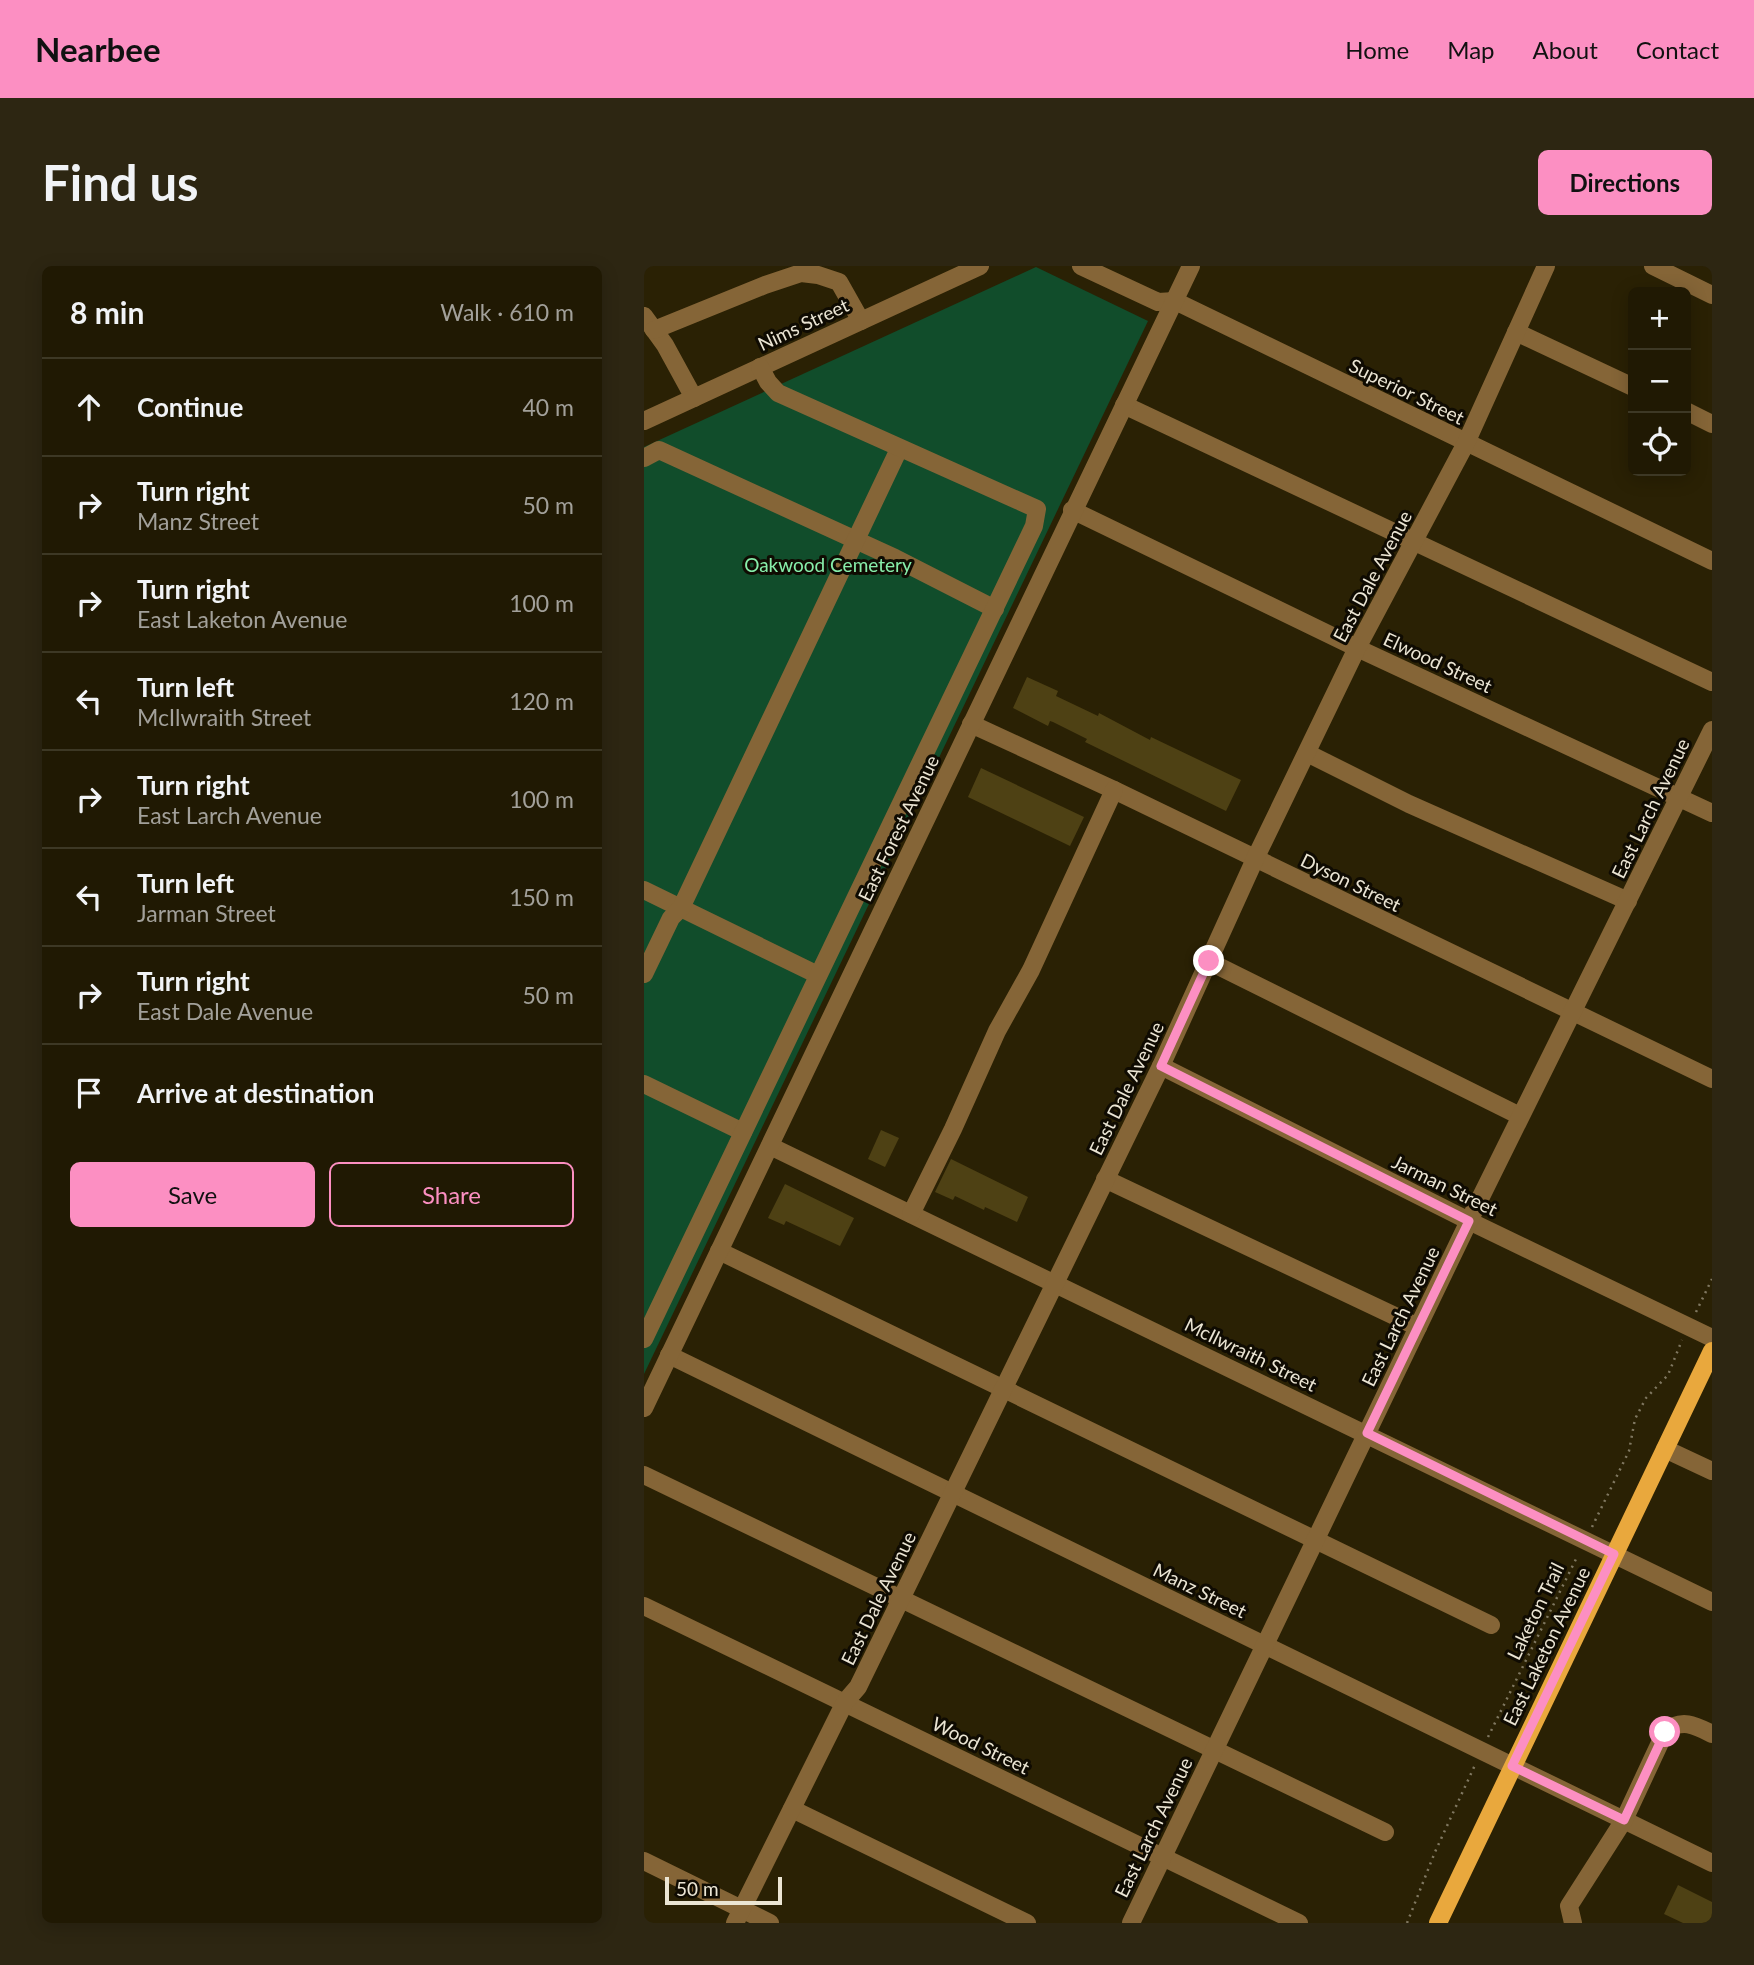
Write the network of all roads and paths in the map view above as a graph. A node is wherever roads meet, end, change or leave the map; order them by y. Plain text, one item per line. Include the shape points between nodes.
1 (980, 266) edge
2 (1081, 266) edge
3 (1191, 266) edge
4 (1546, 266) edge
5 (1653, 266) edge
6 (1712, 295) edge
7 (1175, 301) junction
8 (861, 321) junction
9 (649, 323) edge
10 (1516, 332) junction
11 (760, 367) junction
12 (1628, 385) edge
13 (694, 398) junction
14 (1124, 405) junction
15 (1690, 413) edge
16 (644, 421) edge
17 (1712, 424) edge
18 (1466, 443) junction
19 (899, 449) junction
20 (644, 458) edge
21 (1072, 510) junction
22 (857, 541) junction
23 (1413, 543) junction
24 (1712, 561) edge
25 (995, 608) junction
26 (1357, 648) junction
27 (1712, 682) edge
28 (971, 724) junction
29 (1712, 730) edge
30 (1307, 753) junction
31 (1114, 790) junction
32 (1680, 797) junction
33 (1712, 813) edge
34 (1255, 859) junction
35 (644, 890) edge
36 (1628, 901) junction
37 (681, 908) junction
38 (1209, 961) junction
39 (644, 974) edge
40 (818, 975) junction
41 (1572, 1011) junction
42 (1161, 1066) junction
43 (1712, 1079) edge
44 (644, 1084) edge
45 (1520, 1116) junction
46 (743, 1132) junction
47 (770, 1146) junction
48 (1105, 1178) junction
49 (911, 1214) junction
50 (1469, 1221) junction
51 (719, 1251) junction
52 (1712, 1279) edge
53 (1055, 1282) junction
54 (1418, 1327) junction
55 (1688, 1328) junction
56 (1712, 1338) edge
57 (644, 1339) edge
58 (1712, 1351) edge
59 (669, 1355) junction
60 (1003, 1388) junction
61 (644, 1408) edge
62 (1367, 1433) junction
63 (1665, 1448) junction
64 (1712, 1471) edge
65 (644, 1475) edge
66 (952, 1492) junction
67 (1586, 1539) junction
68 (1314, 1541) junction
69 (1614, 1554) junction
70 (901, 1598) junction
71 (1712, 1602) edge
72 (644, 1606) edge
73 (1491, 1625) dead end
74 (1264, 1645) junction
75 (845, 1702) junction
76 (1712, 1734) edge
77 (1213, 1749) junction
78 (1481, 1751) junction
79 (1512, 1766) junction
80 (792, 1809) junction
81 (1624, 1820) junction
82 (1385, 1832) dead end
83 (1162, 1857) junction
84 (644, 1861) edge
85 (1712, 1863) edge
86 (738, 1916) edge
87 (770, 1923) edge
88 (1027, 1923) edge
89 (1130, 1923) edge
90 (1298, 1923) edge
91 (1407, 1923) edge
92 (1438, 1923) edge
93 (1573, 1923) edge

1 - 8 street, Nims Street
2 - 7 street, Superior Street via 1158,302
3 - 7 street, East Forest Avenue
4 - 10 street, East Dale Avenue
5 - 6 street
7 - 14 street, East Forest Avenue
7 - 18 street, Superior Street
8 - 9 street via 839,282 801,273
8 - 11 street, Nims Street
9 - 13 street
10 - 12 street
10 - 18 street, East Dale Avenue
11 - 13 street, Nims Street
11 - 19 street via 778,393
13 - 16 street, Nims Street
14 - 21 street, East Forest Avenue
14 - 23 street
15 - 17 street
18 - 23 street, East Dale Avenue
18 - 24 street, Superior Street
19 - 22 street
19 - 25 street via 1037,509 1034,526
20 - 22 street via 659,450
21 - 26 street, Elwood Street
21 - 28 street, East Forest Avenue
22 - 25 street
22 - 37 street
23 - 26 street, East Dale Avenue
23 - 27 street
25 - 40 street
26 - 30 street, East Dale Avenue
26 - 32 street, Elwood Street
28 - 31 street, Dyson Street
28 - 47 street, East Forest Avenue
29 - 32 street, East Larch Avenue
30 - 34 street, East Dale Avenue
30 - 36 street via 1409,804
31 - 34 street, Dyson Street
31 - 49 street
32 - 33 street, Elwood Street
32 - 36 street, East Larch Avenue
34 - 38 street, East Dale Avenue
34 - 41 street, Dyson Street
35 - 37 street
36 - 41 street, East Larch Avenue
37 - 39 street via 671,918
37 - 40 street
38 - 42 street, East Dale Avenue
38 - 45 street
40 - 46 street
41 - 43 street, Dyson Street
41 - 45 street, East Larch Avenue
42 - 48 street, East Dale Avenue
42 - 50 street, Jarman Street
44 - 46 street
45 - 50 street, East Larch Avenue
46 - 57 street
47 - 49 street, McIlwraith Street
47 - 51 street, East Forest Avenue
48 - 53 street, East Dale Avenue
48 - 54 street
49 - 53 street, McIlwraith Street
50 - 54 street, East Larch Avenue
50 - 55 street, Jarman Street
51 - 59 street, East Forest Avenue
51 - 60 street
52 - 55 path, Laketon Trail
53 - 60 street, East Dale Avenue
53 - 62 street, McIlwraith Street
54 - 62 street, East Larch Avenue
55 - 56 street, Jarman Street
55 - 67 path, Laketon Trail via 1668,1375 1646,1398 1635,1419 1629,1451
58 - 63 main road, East Laketon Avenue
59 - 61 street, East Forest Avenue
59 - 66 street, Manz Street
60 - 66 street, East Dale Avenue
60 - 68 street
62 - 67 street, McIlwraith Street
62 - 68 street, East Larch Avenue
63 - 64 street
63 - 69 main road, East Laketon Avenue
65 - 70 street
66 - 70 street, East Dale Avenue
66 - 74 street, Manz Street
67 - 69 street, McIlwraith Street
67 - 78 path, Laketon Trail
68 - 73 street
68 - 74 street, East Larch Avenue
69 - 71 street, McIlwraith Street
69 - 79 main road, East Laketon Avenue
70 - 75 street, East Dale Avenue via 858,1687
70 - 77 street
72 - 75 street, Wood Street
74 - 77 street, East Larch Avenue
74 - 78 street, Manz Street
75 - 80 street, East Dale Avenue
75 - 83 street, Wood Street
76 - 81 street via 1690,1723 1674,1725 1665,1732
77 - 82 street
77 - 83 street, East Larch Avenue
78 - 79 street, Manz Street
78 - 91 path, Laketon Trail
79 - 81 street, Manz Street
79 - 92 main road, East Laketon Avenue
80 - 86 street, East Dale Avenue
80 - 88 street
81 - 85 street, Manz Street
81 - 93 street via 1569,1906
83 - 89 street, East Larch Avenue
83 - 90 street, Wood Street
84 - 86 street
86 - 87 street

